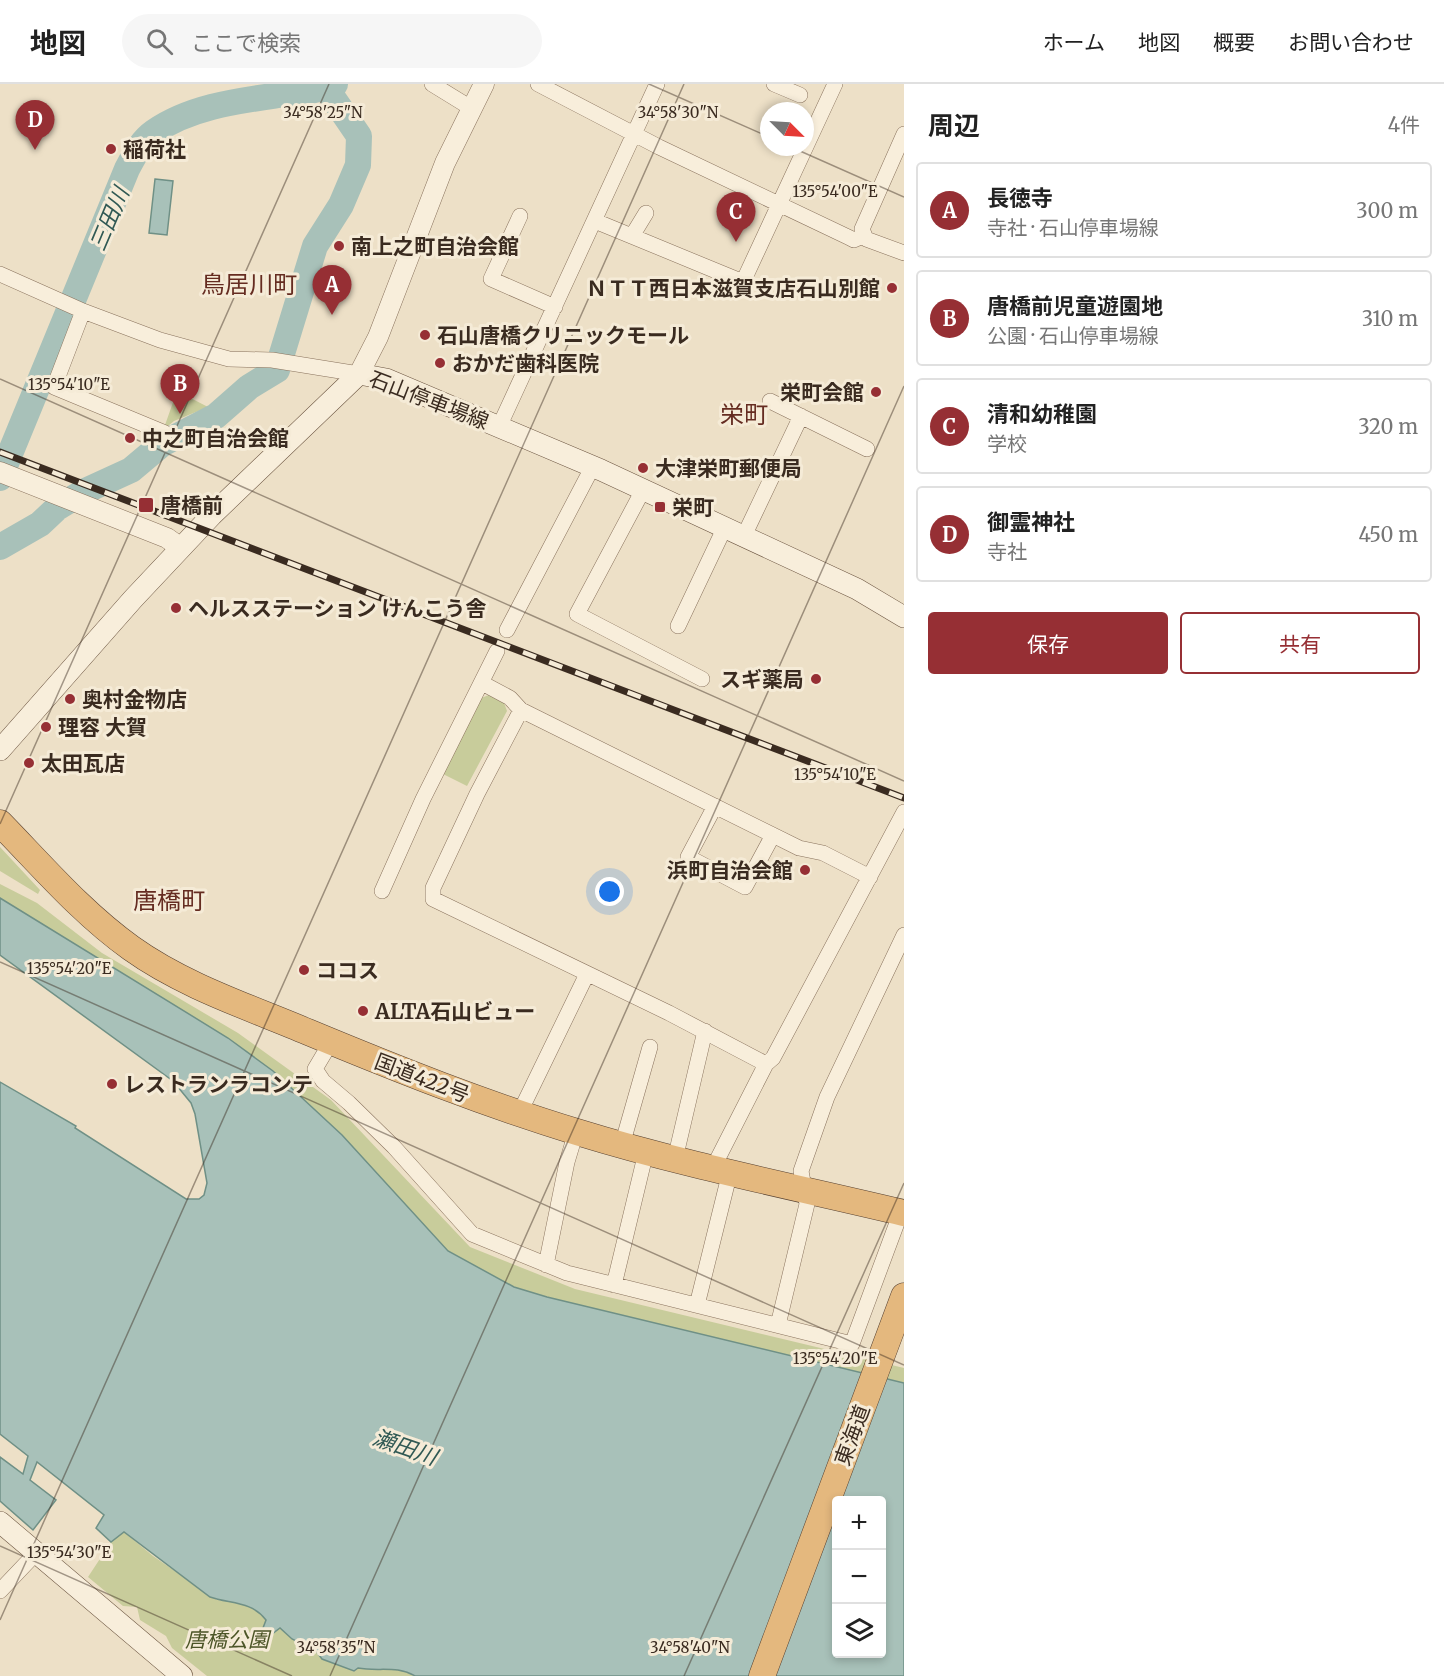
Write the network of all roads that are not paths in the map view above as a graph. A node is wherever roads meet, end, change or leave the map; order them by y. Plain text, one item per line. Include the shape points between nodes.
1 (432, 84) edge
2 (484, 84) edge
3 (538, 84) edge
4 (657, 84) edge
5 (774, 84) edge
6 (835, 84) edge
7 (800, 95) dead end
8 (471, 108) junction
9 (634, 134) junction
10 (904, 134) edge
11 (779, 204) junction
12 (646, 213) dead end
13 (520, 216) dead end
14 (595, 220) junction
15 (632, 236) junction
16 (863, 236) junction
17 (904, 253) edge
18 (0, 274) edge
19 (75, 307) junction
20 (555, 307) junction
21 (359, 374) junction
22 (770, 401) dead end
23 (801, 416) junction
24 (499, 427) junction
25 (165, 433) dead end
26 (867, 449) dead end
27 (592, 466) junction
28 (6, 474) edge
29 (644, 490) junction
30 (734, 533) junction
31 (181, 548) junction
32 (904, 617) edge
33 (678, 626) dead end
34 (507, 630) dead end
35 (497, 651) dead end
36 (702, 679) dead end
37 (482, 683) junction
38 (521, 710) junction
39 (0, 750) edge
40 (715, 806) junction
41 (904, 812) edge
42 (0, 824) edge
43 (773, 835) junction
44 (870, 877) junction
45 (382, 891) dead end
46 (904, 936) edge
47 (587, 974) junction
48 (705, 1032) junction
49 (331, 1042) junction
50 (650, 1047) dead end
51 (766, 1064) junction
52 (519, 1114) junction
53 (576, 1132) junction
54 (634, 1149) junction
55 (675, 1159) junction
56 (722, 1170) junction
57 (804, 1190) junction
58 (902, 1212) edge
59 (546, 1265) junction
60 (614, 1285) junction
61 (697, 1305) junction
62 (902, 1310) edge
63 (778, 1325) junction
64 (0, 1522) edge
65 (36, 1553) junction
66 (0, 1590) edge
67 (182, 1676) edge
68 (762, 1676) edge

1 - 8 street
2 - 8 street
3 - 9 street
4 - 9 street
5 - 7 street
6 - 11 street
8 - 21 street via 445,163 378,337
9 - 11 street
9 - 14 street
10 - 16 street via 862,229
11 - 15 street via 743,282
11 - 16 street via 854,240
12 - 15 street
13 - 20 street via 490,279
14 - 15 street
14 - 20 street
16 - 17 street
18 - 19 street
19 - 21 street via 160,340 230,359 280,361
19 - 25 street via 54,387
20 - 24 street
21 - 24 main road, 石山停車場線 via 386,379
21 - 31 main road, 石山停車場線
22 - 23 street
23 - 26 street
23 - 30 street
24 - 27 main road, 石山停車場線
27 - 29 main road, 石山停車場線
27 - 34 street
28 - 31 street via 167,538
29 - 30 main road, 石山停車場線
29 - 36 street via 577,614
30 - 32 main road, 石山停車場線 via 857,589
30 - 33 street
31 - 39 main road, 石山停車場線
35 - 37 street
37 - 38 street via 510,698
37 - 45 street
38 - 40 street
38 - 47 street via 433,888 433,899
40 - 43 street
40 - 43 street via 688,857 745,887
41 - 44 street
42 - 49 highway, 国道422号 via 83,908 133,950 208,990
43 - 44 street
44 - 51 street via 773,1058
46 - 57 street via 827,1097 801,1171
47 - 48 street
47 - 52 street
48 - 51 street
48 - 55 street
49 - 52 highway, 国道422号
49 - 59 street via 315,1069 323,1081 394,1147 472,1234
50 - 54 street
51 - 56 street
52 - 53 highway, 国道422号
53 - 54 highway, 国道422号
53 - 59 street
54 - 55 highway, 国道422号
54 - 60 street
55 - 56 highway, 国道422号
56 - 57 highway, 国道422号
56 - 61 street
57 - 58 highway, 国道422号
57 - 63 street via 807,1204
58 - 63 street via 852,1344
59 - 60 street
60 - 61 street
61 - 63 street
62 - 68 highway, 東海道
64 - 65 main road
65 - 66 street
65 - 67 main road

